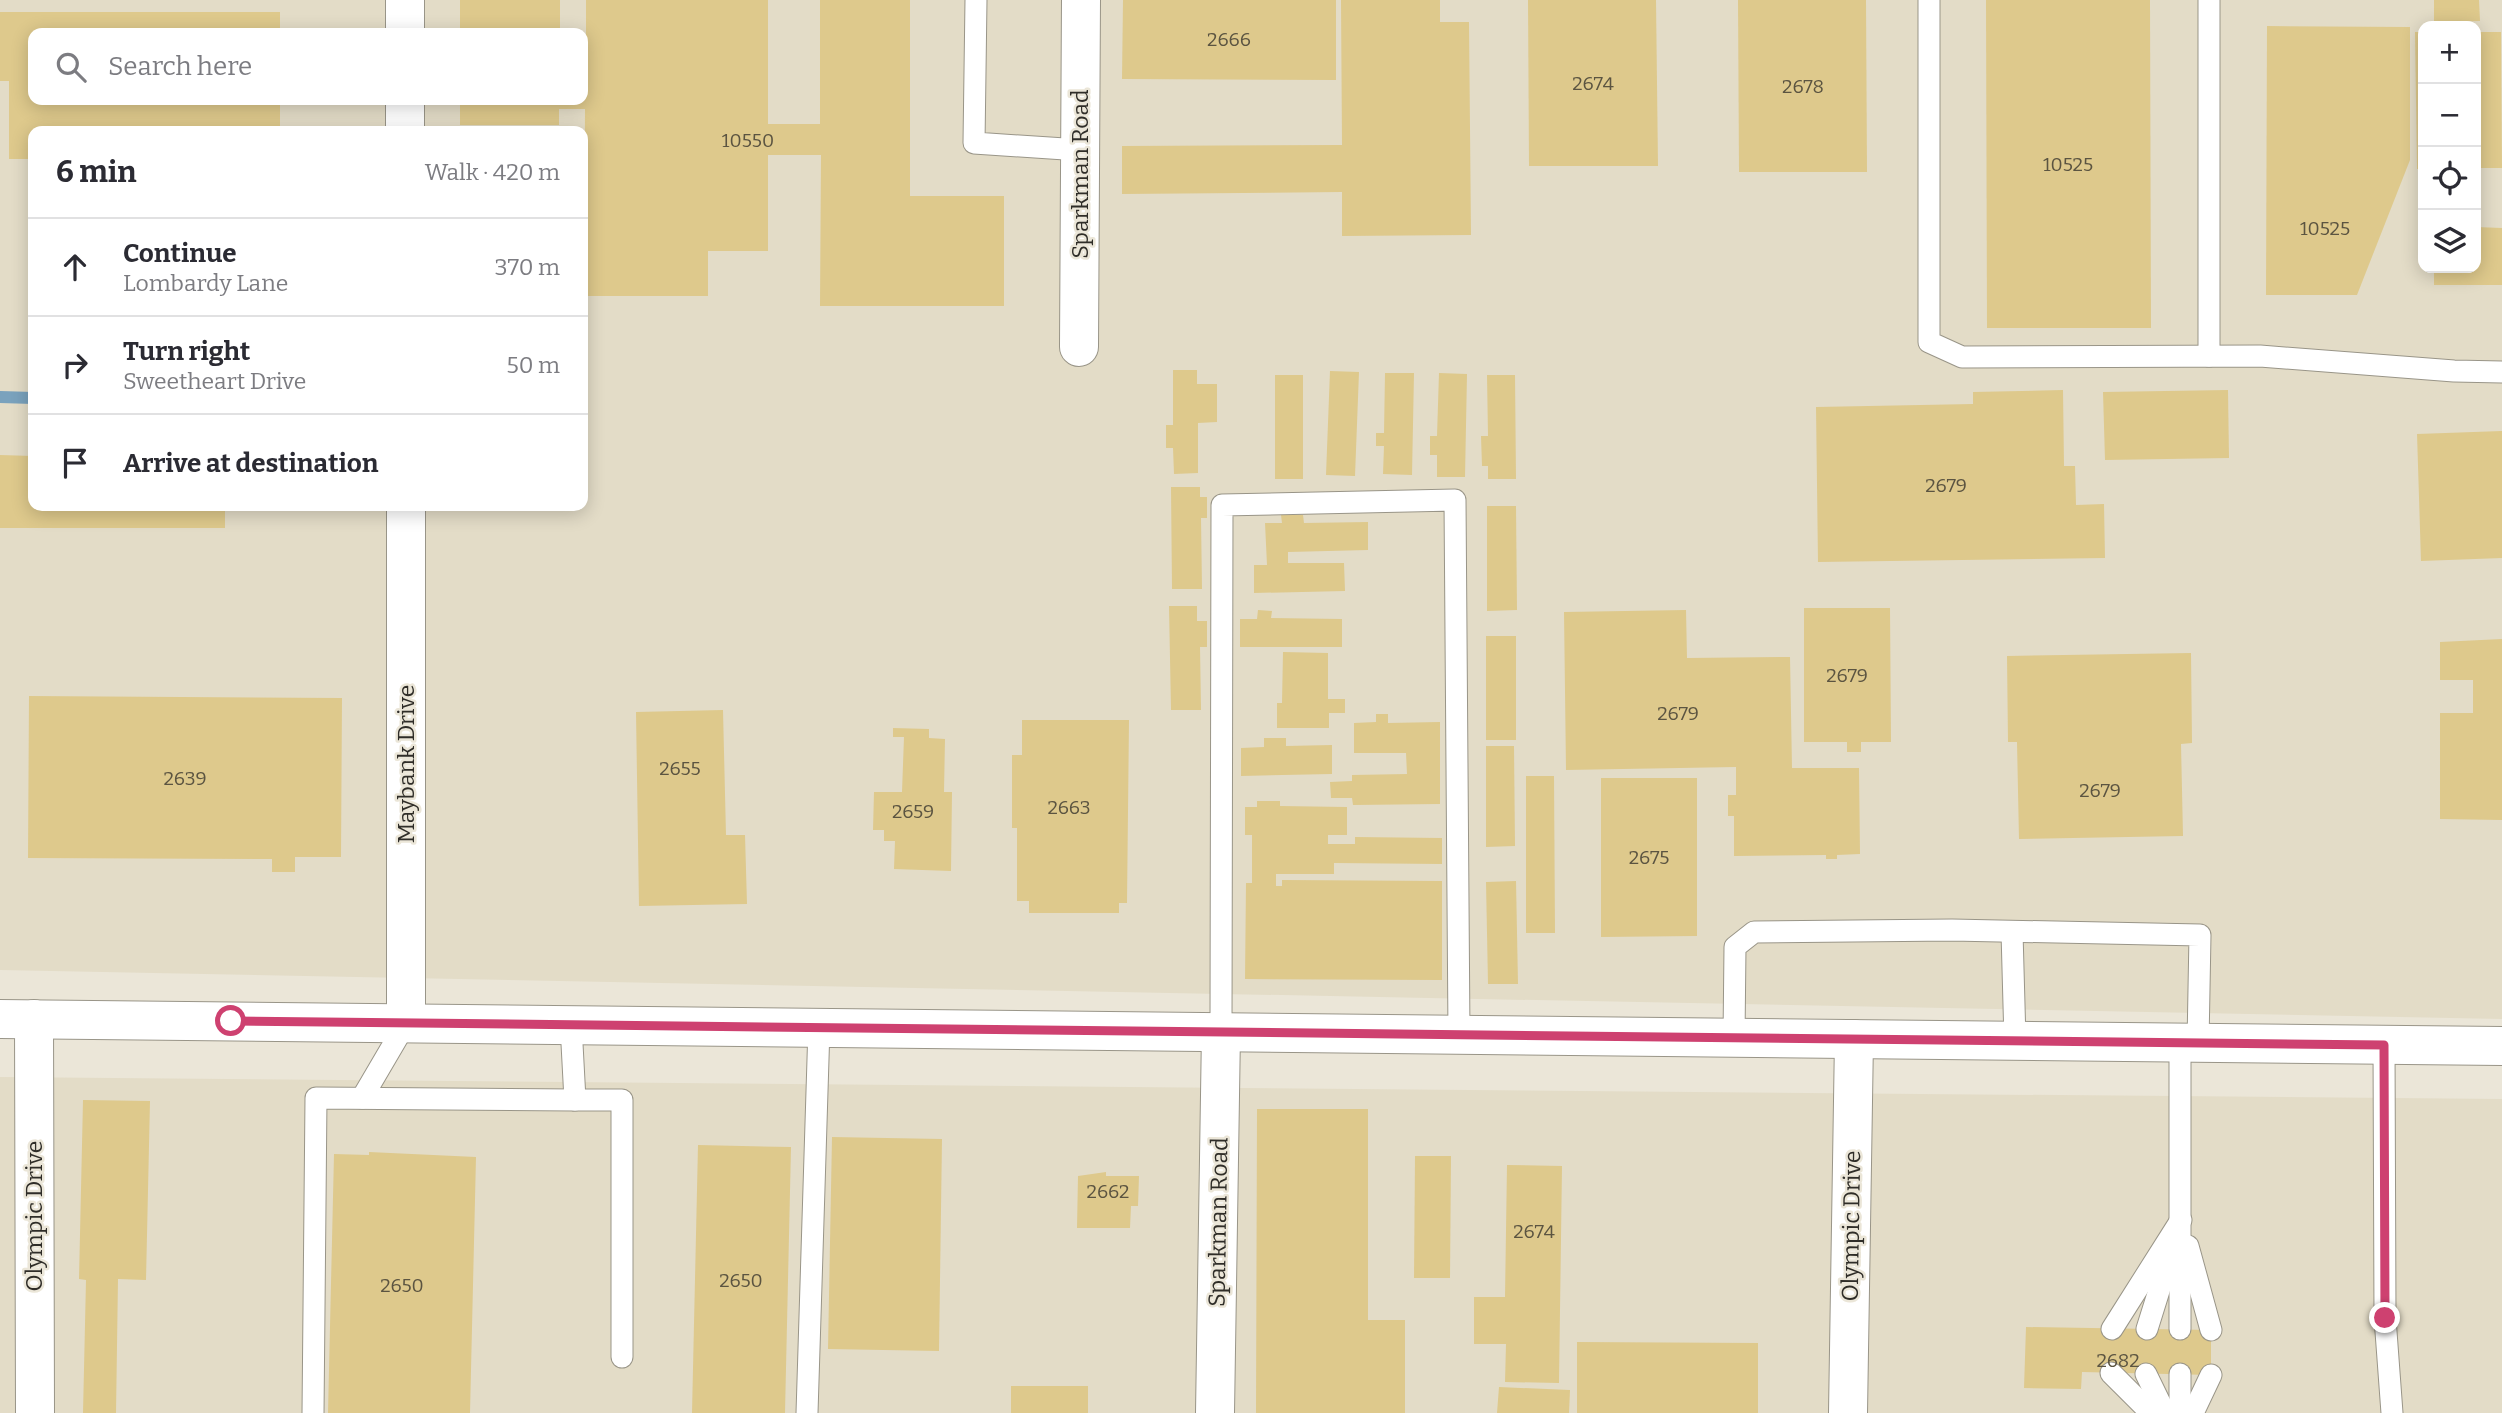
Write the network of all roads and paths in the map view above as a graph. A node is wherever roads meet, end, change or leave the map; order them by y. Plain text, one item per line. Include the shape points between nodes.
1 (405, 0) edge
2 (976, 0) edge
3 (1081, 0) edge
4 (1929, 0) edge
5 (2209, 0) edge
6 (405, 28) edge
7 (405, 105) edge
8 (405, 126) edge
9 (1080, 149) junction
10 (1079, 347) dead end
11 (2210, 356) junction
12 (2502, 373) edge
13 (406, 511) edge
14 (2012, 932) junction
15 (17, 1019) edge
16 (406, 1023) junction
17 (571, 1025) junction
18 (819, 1027) junction
19 (1221, 1032) junction
20 (1459, 1034) junction
21 (1734, 1038) junction
22 (1854, 1039) junction
23 (2015, 1041) junction
24 (2189, 1043) junction
25 (2384, 1045) junction
26 (2502, 1046) edge
27 (362, 1098) junction
28 (575, 1100) junction
29 (2182, 1220) junction
30 (2112, 1329) dead end
31 (2147, 1329) dead end
32 (2180, 1329) dead end
33 (2211, 1330) dead end
34 (622, 1357) dead end
35 (2111, 1373) dead end
36 (2146, 1374) dead end
37 (2180, 1374) dead end
38 (2211, 1375) dead end
39 (35, 1413) edge
40 (313, 1413) edge
41 (807, 1413) edge
42 (1215, 1413) edge
43 (1848, 1413) edge
44 (2151, 1413) edge
45 (2165, 1413) edge
46 (2180, 1413) edge
47 (2193, 1413) edge
48 (2392, 1413) edge

1 - 6 main road
2 - 9 lane via 974,143
3 - 9 main road, Sparkman Road
4 - 11 lane via 1929,342 1962,357
5 - 11 lane
7 - 8 main road
9 - 10 main road, Sparkman Road
11 - 12 lane
13 - 16 main road, Maybank Drive
14 - 21 lane via 1754,932 1735,947
14 - 23 lane
14 - 24 lane via 2200,935
15 - 16 main road
15 - 39 main road, Olympic Drive
16 - 17 main road
16 - 27 lane
17 - 18 main road
17 - 28 lane
18 - 19 main road
18 - 41 lane
19 - 20 main road
19 - 20 lane via 1222,505 1455,500
19 - 42 main road, Sparkman Road
20 - 21 main road
21 - 22 main road
22 - 23 main road
22 - 43 main road, Olympic Drive
23 - 24 main road
24 - 25 main road
24 - 29 lane
25 - 26 main road
25 - 48 lane via 2385,1318
27 - 28 lane
27 - 40 lane via 317,1098
28 - 34 lane via 622,1100
29 - 30 lane
29 - 31 lane
29 - 32 lane
29 - 33 lane
35 - 44 lane
36 - 45 lane
37 - 46 lane
38 - 47 lane

